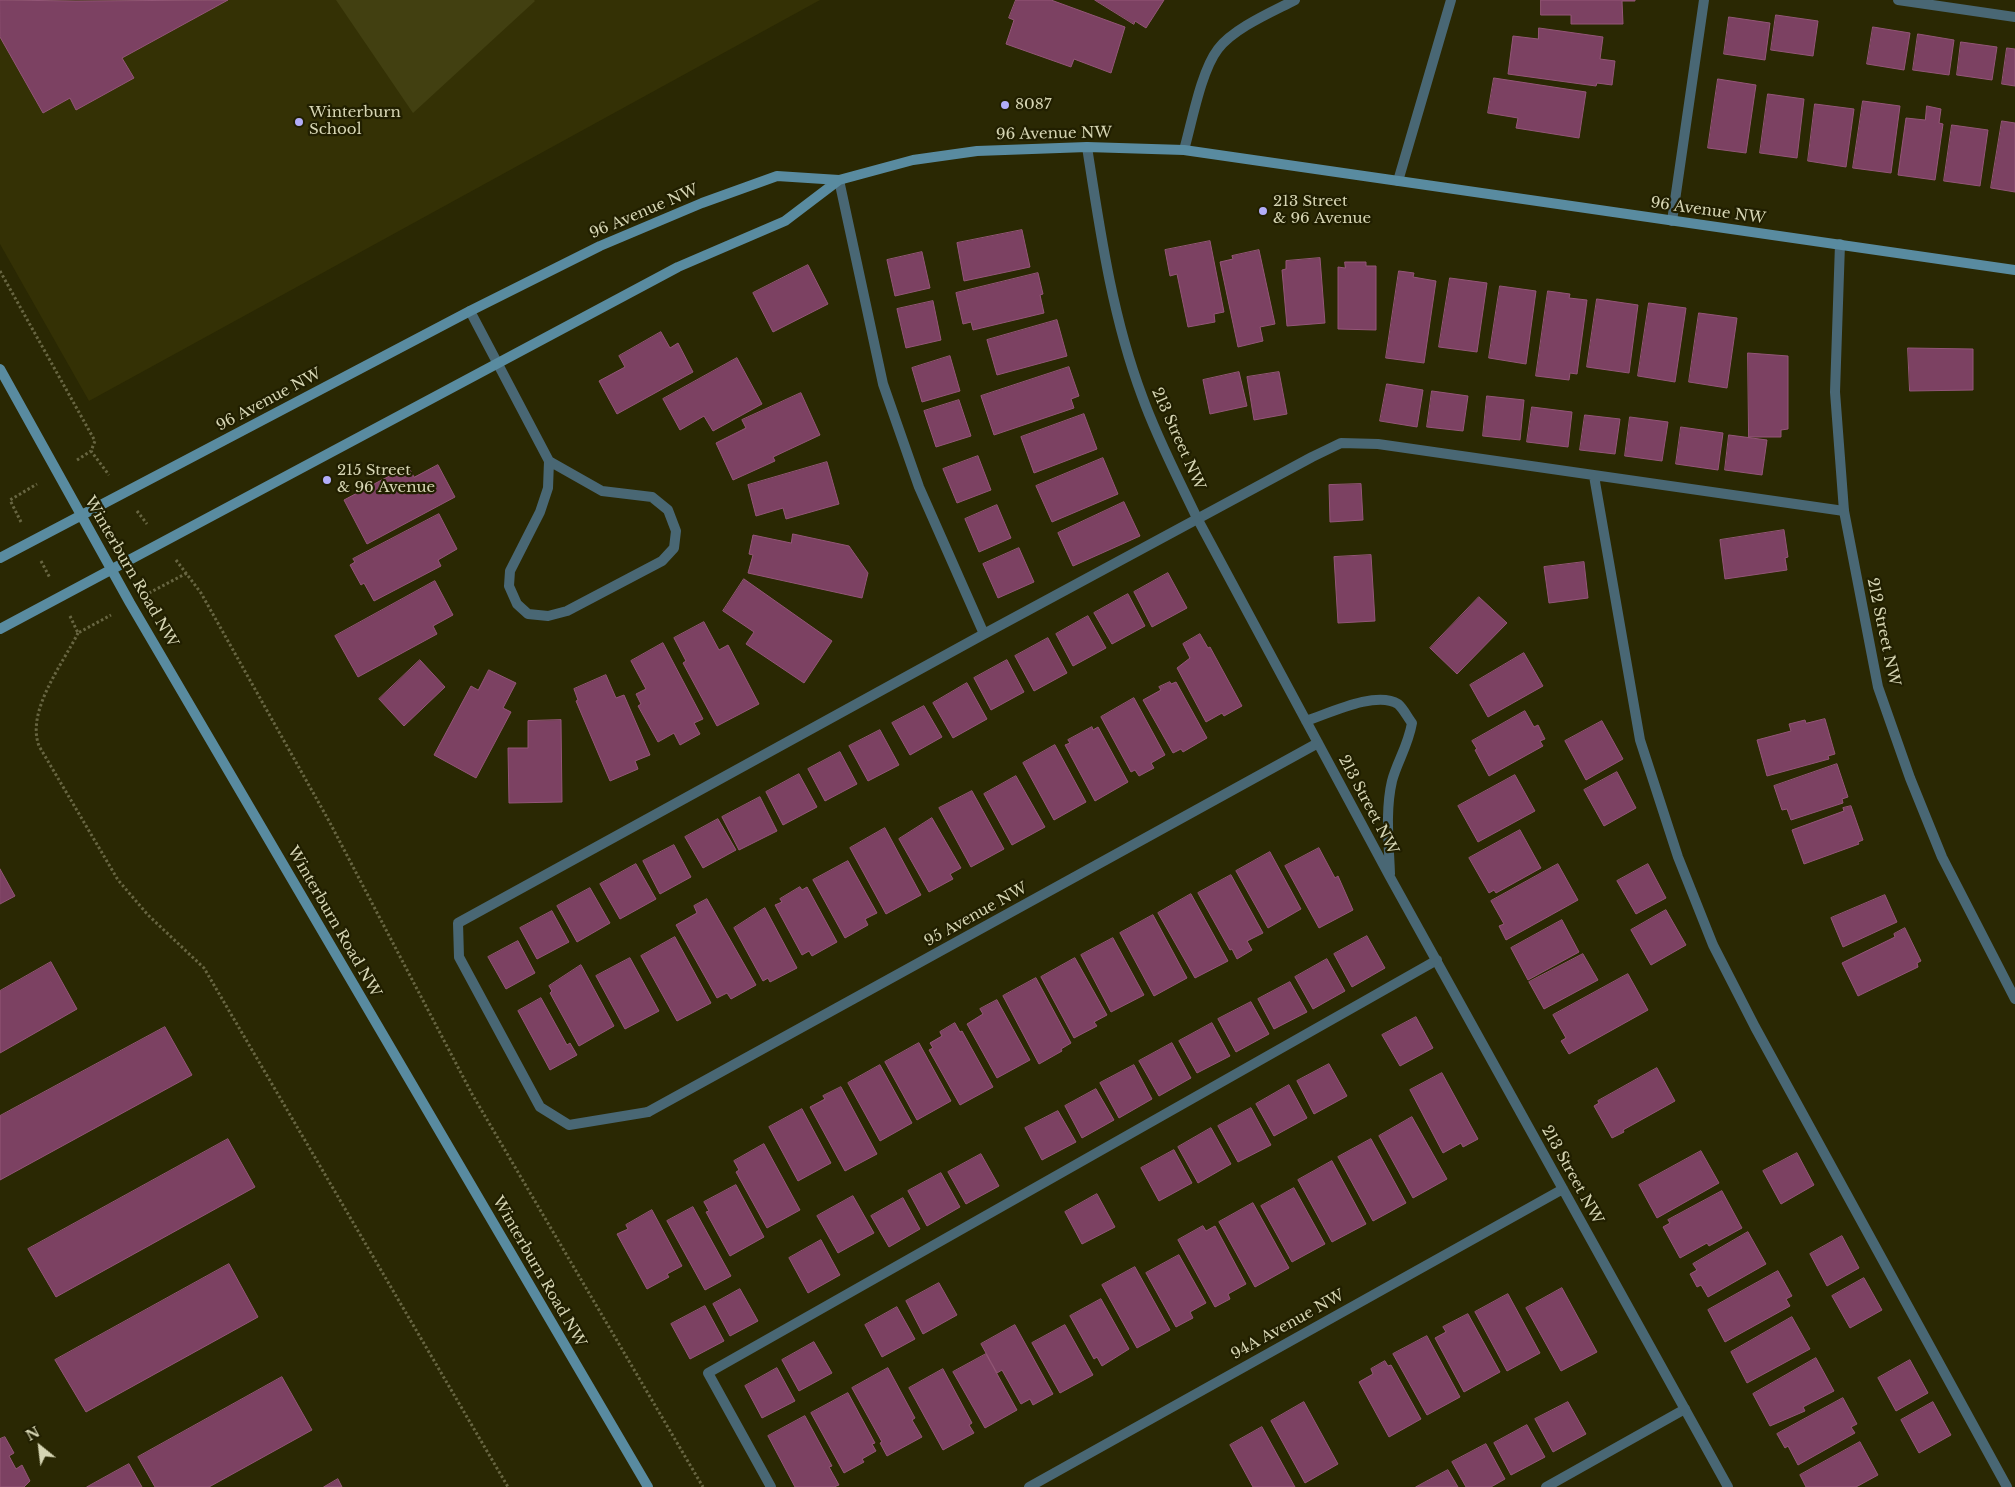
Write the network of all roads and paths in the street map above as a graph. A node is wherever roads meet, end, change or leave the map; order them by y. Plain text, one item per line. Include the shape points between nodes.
1 (1296, 0) edge
2 (1451, 0) edge
3 (1704, 0) edge
4 (1898, 0) edge
5 (2015, 17) edge
6 (1087, 146) junction
7 (1184, 150) junction
8 (839, 180) junction
9 (1398, 181) junction
10 (1672, 222) junction
11 (1840, 244) junction
12 (2015, 270) edge
13 (0, 271) edge
14 (470, 311) junction
15 (497, 362) junction
16 (0, 370) edge
17 (549, 461) junction
18 (1594, 476) junction
19 (122, 492) junction
20 (1844, 511) junction
21 (80, 515) junction
22 (1197, 518) junction
23 (161, 543) junction
24 (0, 558) edge
25 (110, 569) junction
26 (0, 630) edge
27 (78, 633) dead end
28 (984, 634) junction
29 (1306, 721) junction
30 (1318, 743) junction
31 (1390, 877) junction
32 (1437, 960) junction
33 (2015, 999) edge
34 (1563, 1189) junction
35 (1685, 1409) junction
36 (508, 1487) edge
37 (648, 1487) edge
38 (703, 1487) edge
39 (771, 1487) edge
40 (1028, 1487) edge
41 (1546, 1487) edge
42 (1728, 1487) edge
43 (2007, 1487) edge

1 - 7 street via 1250,23 1218,48 1204,77
2 - 9 street
3 - 10 street
4 - 5 street
6 - 7 street, 96 Avenue NW
6 - 8 street, 96 Avenue NW via 977,151 912,160
6 - 22 street, 213 Street NW via 1103,249 1121,327 1142,396
7 - 9 street, 96 Avenue NW
8 - 14 street, 96 Avenue NW via 777,176 600,246
8 - 15 street, 96 Avenue NW via 785,221 678,267
8 - 28 street via 883,384 919,487
9 - 10 street, 96 Avenue NW
10 - 11 street, 96 Avenue NW
11 - 12 street, 96 Avenue NW
11 - 20 street, 212 Street NW via 1835,392
13 - 19 path via 95,442 91,451
14 - 15 street
14 - 19 street, 96 Avenue NW
15 - 17 street
15 - 23 street, 96 Avenue NW
16 - 21 street, Winterburn Road NW
17 - 17 street via 548,488 540,512 510,571 509,586 516,604 528,614 548,616 567,611 662,561 674,548 676,531 668,510 652,497 602,492
18 - 20 street
18 - 22 street via 1378,444 1341,443
18 - 43 street via 1640,740 1678,857 1710,936 1755,1027
19 - 21 street, 96 Avenue NW
19 - 23 path
20 - 33 street, 212 Street NW via 1878,687 1942,857
21 - 24 street, 96 Avenue NW
21 - 25 street, Winterburn Road NW
22 - 28 street
22 - 29 street, 213 Street NW
23 - 25 street, 96 Avenue NW
23 - 38 path via 188,573 201,594 329,822 472,1094
25 - 26 street, 96 Avenue NW
25 - 37 street, Winterburn Road NW
27 - 36 path via 39,708 35,734 39,746 118,880 148,915 204,968
28 - 30 street, 95 Avenue NW via 458,923 459,957 540,1107 569,1125 648,1112
29 - 30 street, 213 Street NW
29 - 31 street, 213 Street NW via 1360,702 1385,701 1398,704 1412,723 1409,742 1392,780 1389,803
30 - 31 street, 213 Street NW
31 - 32 street, 213 Street NW
32 - 34 street, 213 Street NW
32 - 39 street via 708,1373
34 - 35 street, 213 Street NW
34 - 40 street, 94A Avenue NW
35 - 41 street
35 - 42 street, 213 Street NW

